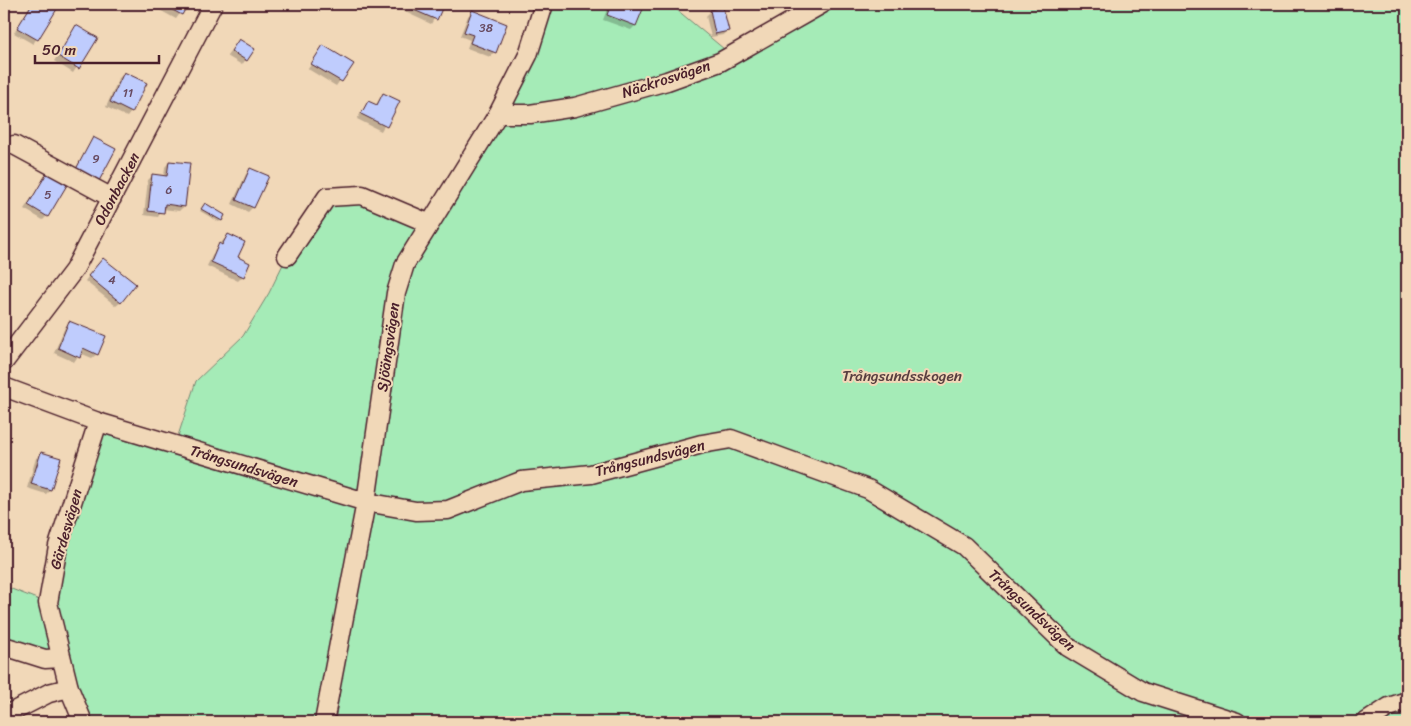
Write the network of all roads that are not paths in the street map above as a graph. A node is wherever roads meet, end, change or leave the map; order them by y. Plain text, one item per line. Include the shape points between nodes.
1 (213, 4) edge
2 (544, 4) edge
3 (822, 4) edge
4 (498, 114) junction
5 (14, 145) dead end
6 (112, 198) junction
7 (428, 223) junction
8 (287, 256) dead end
9 (4, 362) edge
10 (4, 386) edge
11 (98, 422) junction
12 (366, 502) junction
13 (4, 646) edge
14 (61, 658) junction
15 (69, 688) junction
16 (1407, 701) edge
17 (4, 716) edge
18 (83, 722) edge
19 (324, 722) edge
20 (1237, 722) edge
21 (1366, 722) edge

1 - 6 street, Odonbacken
2 - 4 street, Sjöängsvägen via 528,55
3 - 4 street, Näckrosvägen via 720,62 667,81 575,107 530,114
4 - 7 street, Sjöängsvägen
5 - 6 street
6 - 9 street, Odonbacken via 74,270
7 - 8 street via 362,195 327,197
7 - 12 street, Sjöängsvägen via 405,264 396,293
10 - 11 street, Trångsundsvägen
11 - 12 street, Trångsundsvägen
11 - 14 street, Gärdesvägen via 58,546 48,603
12 - 19 street, Sjöängsvägen
12 - 20 street, Trångsundsvägen via 416,511 448,510 521,480 591,474 731,439 868,489 964,546 1068,647 1143,692
13 - 14 street via 45,659
14 - 15 street, Gärdesvägen
15 - 17 street via 49,693
15 - 18 street, Gärdesvägen
16 - 21 street via 1389,707

